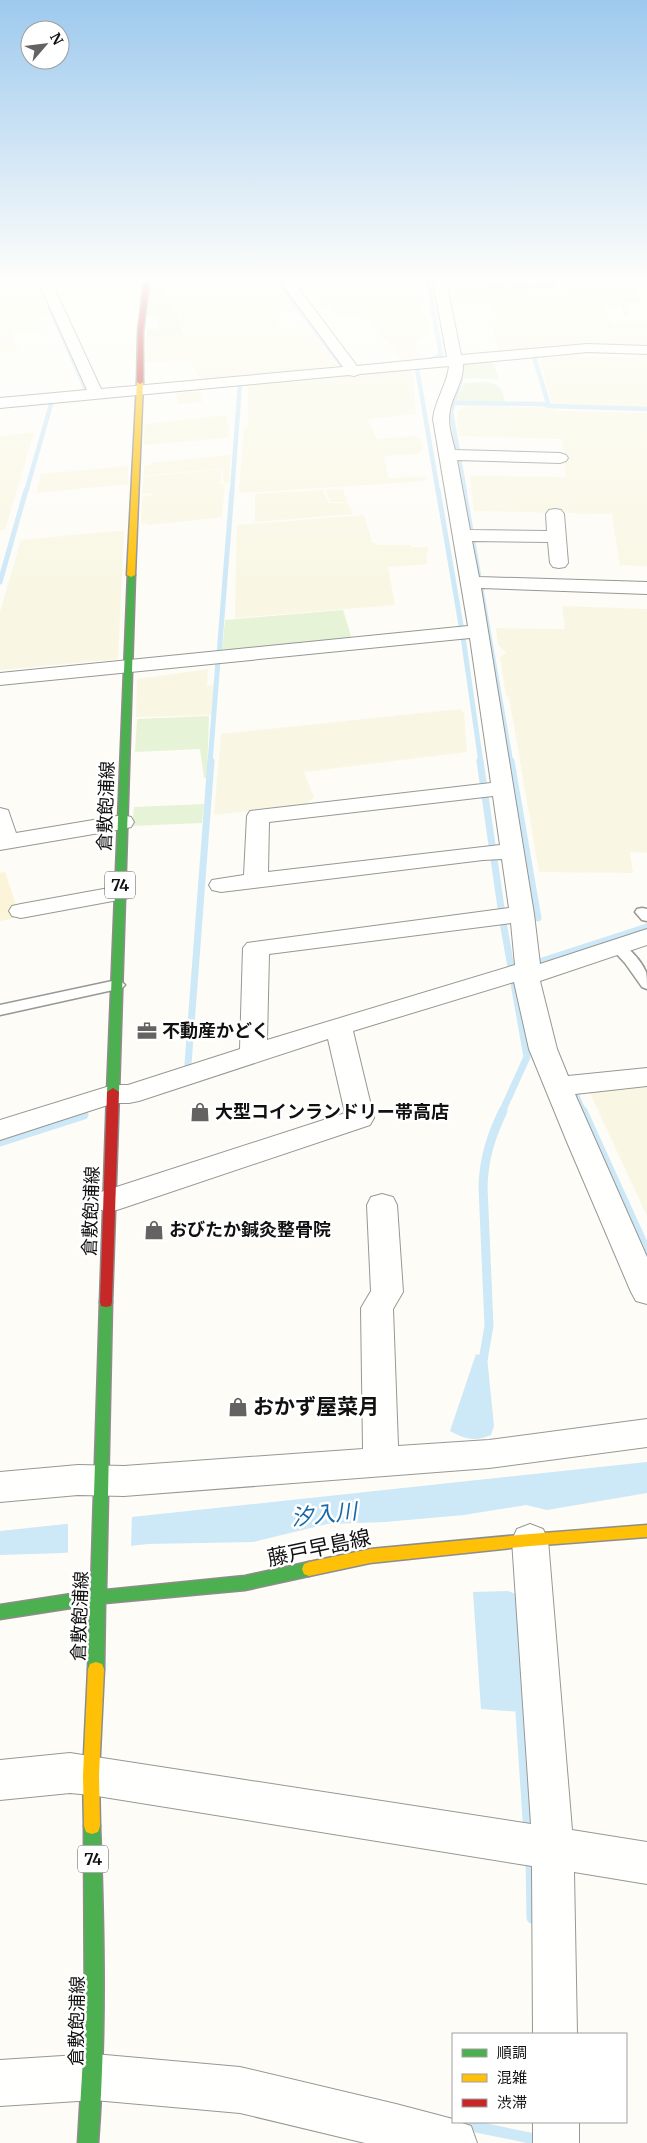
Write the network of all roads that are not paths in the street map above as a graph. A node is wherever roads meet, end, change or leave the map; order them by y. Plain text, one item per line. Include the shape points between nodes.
1 (90, 381) edge
2 (140, 381) edge
3 (239, 381) edge
4 (453, 381) edge
5 (140, 391) junction
6 (95, 392) junction
7 (0, 403) edge
8 (454, 455) junction
9 (560, 458) dead end
10 (555, 514) dead end
11 (469, 536) junction
12 (556, 538) junction
13 (559, 563) dead end
14 (478, 582) junction
15 (647, 588) edge
16 (468, 632) junction
17 (128, 666) junction
18 (0, 679) edge
19 (490, 788) junction
20 (0, 815) edge
21 (123, 822) junction
22 (4, 842) edge
23 (498, 852) junction
24 (256, 881) junction
25 (221, 885) dead end
26 (120, 892) junction
27 (21, 911) dead end
28 (509, 915) junction
29 (647, 937) edge
30 (617, 947) junction
31 (519, 974) junction
32 (647, 984) edge
33 (117, 985) junction
34 (0, 1010) edge
35 (339, 1026) junction
36 (253, 1055) junction
37 (647, 1077) edge
38 (566, 1085) junction
39 (113, 1094) junction
40 (0, 1130) edge
41 (109, 1201) junction
42 (382, 1206) dead end
43 (647, 1292) edge
44 (647, 1433) edge
45 (381, 1462) junction
46 (100, 1485) junction
47 (0, 1487) edge
48 (647, 1532) edge
49 (530, 1540) junction
50 (99, 1597) junction
51 (0, 1612) edge
52 (91, 1775) junction
53 (0, 1780) edge
54 (538, 1846) junction
55 (647, 1863) edge
56 (555, 2033) edge
57 (94, 2077) junction
58 (0, 2084) edge
59 (396, 2135) edge
60 (88, 2143) edge
61 (454, 2143) edge

1 - 6 street
2 - 5 main road, 倉敷飽浦線 / 74
3 - 5 street
4 - 8 street via 441,411
5 - 6 street
5 - 17 main road, 倉敷飽浦線 / 74
6 - 7 street
8 - 9 street
8 - 11 street
10 - 12 street
11 - 12 street
11 - 14 street
12 - 13 street
14 - 15 street
14 - 16 street
16 - 17 street
16 - 19 street
17 - 18 street
17 - 21 main road, 倉敷飽浦線 / 74
19 - 23 street
19 - 24 street via 258,816
20 - 22 street
21 - 22 street
21 - 26 main road, 倉敷飽浦線 / 74
23 - 24 street
23 - 28 street
24 - 25 street
26 - 27 street
26 - 33 main road, 倉敷飽浦線 / 74
28 - 31 street
28 - 36 street via 256,948
29 - 30 street
30 - 31 street
30 - 32 lane
31 - 35 street
31 - 38 street via 543,1050
33 - 34 lane
33 - 39 main road, 倉敷飽浦線 / 74
35 - 36 street
35 - 41 street via 360,1118
36 - 39 street via 129,1094
37 - 38 street
38 - 43 street
39 - 40 street
39 - 41 main road, 倉敷飽浦線 / 74
41 - 46 main road, 倉敷飽浦線 / 74
42 - 45 street via 387,1292 377,1308
44 - 45 street via 489,1454
45 - 46 street
46 - 47 street via 78,1480
46 - 50 main road, 倉敷飽浦線 / 74
48 - 49 main road, 藤戸早島線
49 - 50 main road, 藤戸早島線 via 370,1556 246,1582
49 - 54 street
50 - 51 main road, 藤戸早島線
50 - 52 main road, 倉敷飽浦線 / 74
52 - 53 street via 70,1773
52 - 54 street
52 - 57 main road, 倉敷飽浦線 / 74 via 96,1976
54 - 55 street
54 - 56 street
57 - 58 street
57 - 59 street via 240,2090
57 - 60 main road, 倉敷飽浦線 / 74
59 - 61 street

